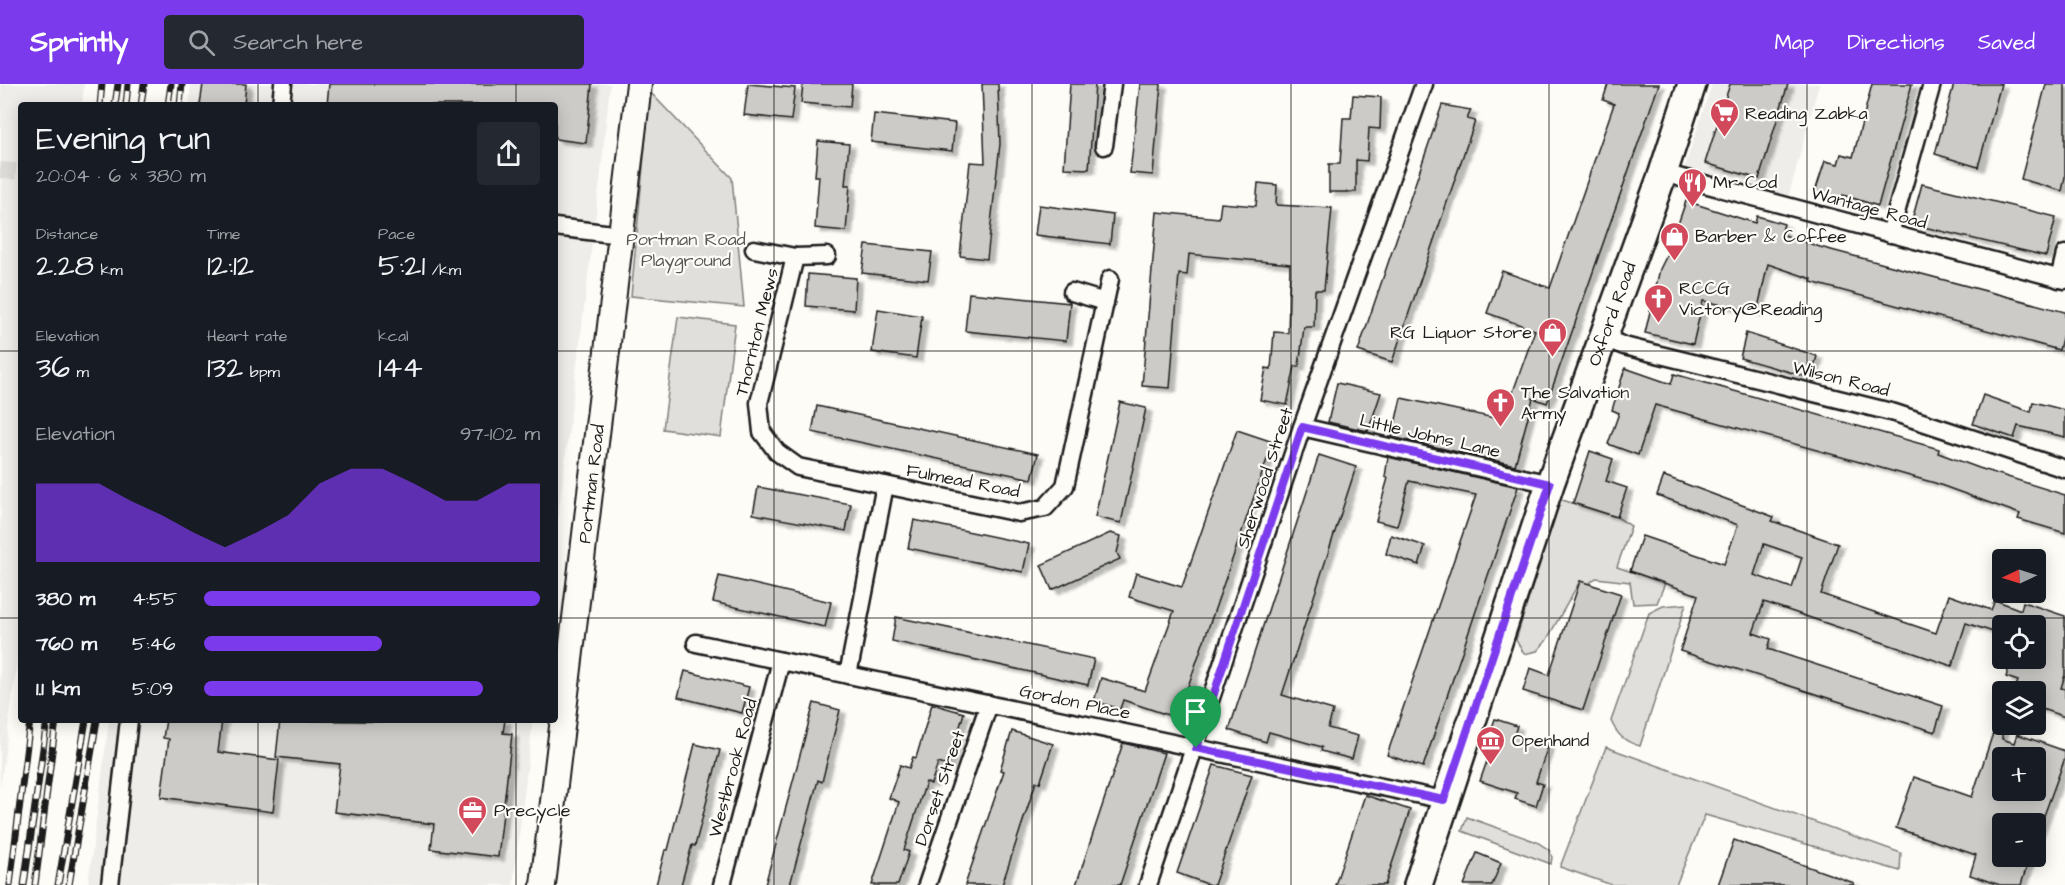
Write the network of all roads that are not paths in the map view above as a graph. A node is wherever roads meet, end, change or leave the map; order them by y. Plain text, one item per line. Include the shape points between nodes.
1 (283, 84) edge
2 (639, 84) edge
3 (1112, 84) edge
4 (1424, 84) edge
5 (1692, 84) edge
6 (1932, 84) edge
7 (281, 102) edge
8 (1104, 146) dead end
9 (1663, 173) junction
10 (558, 227) edge
11 (1890, 234) junction
12 (621, 235) junction
13 (754, 249) dead end
14 (2065, 254) edge
15 (827, 256) dead end
16 (795, 257) junction
17 (1110, 279) dead end
18 (2062, 279) edge
19 (1072, 292) dead end
20 (1106, 302) junction
21 (1604, 338) junction
22 (1302, 427) junction
23 (2065, 469) edge
24 (1550, 484) junction
25 (885, 485) junction
26 (696, 643) dead end
27 (781, 661) junction
28 (848, 675) junction
29 (989, 704) junction
30 (129, 723) edge
31 (1196, 748) junction
32 (1444, 800) junction
33 (110, 885) edge
34 (543, 885) edge
35 (722, 885) edge
36 (927, 885) edge
37 (1148, 885) edge
38 (1419, 885) edge

1 - 7 street
2 - 12 street, Portman Road
3 - 8 street
4 - 22 street, Sherwood Street
5 - 9 main road, Oxford Road
6 - 11 street
9 - 11 street, Wantage Road
9 - 21 main road, Oxford Road
10 - 12 street
11 - 18 street, Wantage Road
12 - 34 street, Portman Road
13 - 16 street, Thornton Mews
14 - 18 street
15 - 16 street, Thornton Mews
16 - 25 street, Thornton Mews via 759,403 762,432 777,452 798,467
17 - 20 street, Fulmead Road
19 - 20 street
20 - 25 street, Fulmead Road via 1065,486 1045,508 1019,513
21 - 23 street, Wilson Road via 1895,412
21 - 24 main road, Oxford Road
22 - 24 street, Little Johns Lane
22 - 31 street, Sherwood Street
24 - 32 main road, Oxford Road
25 - 28 street, Fulmead Road
26 - 27 street, Gordon Place
27 - 28 street, Gordon Place
27 - 35 street, Westbrook Road
28 - 29 street, Gordon Place
29 - 31 street, Gordon Place
29 - 36 street, Dorset Street
30 - 33 street
31 - 32 street, Gordon Place
31 - 37 street, Sherwood Street
32 - 38 main road, Oxford Road

